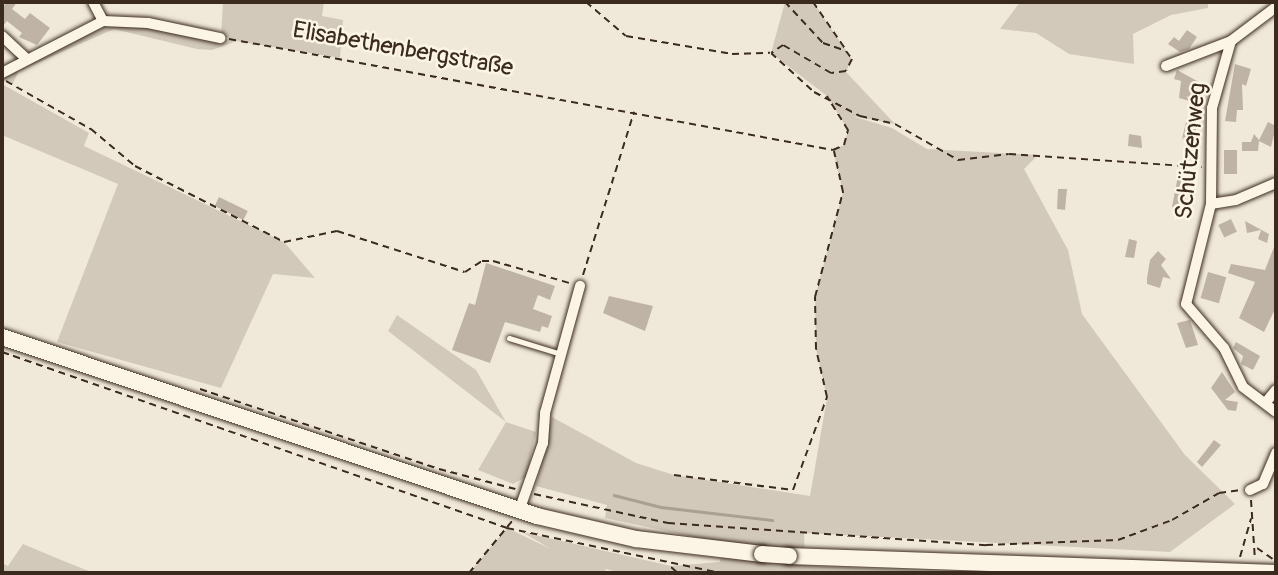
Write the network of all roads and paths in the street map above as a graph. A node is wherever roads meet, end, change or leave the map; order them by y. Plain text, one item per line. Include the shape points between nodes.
1 (93, 2) edge
2 (586, 2) edge
3 (785, 2) edge
4 (813, 2) edge
5 (1276, 7) edge
6 (103, 21) junction
7 (2, 36) edge
8 (220, 38) joint
9 (1231, 41) junction
10 (846, 51) junction
11 (771, 53) junction
12 (26, 58) junction
13 (1166, 66) dead end
14 (2, 73) edge
15 (2, 79) edge
16 (827, 96) junction
17 (634, 112) junction
18 (834, 150) junction
19 (1210, 167) junction
20 (1276, 183) edge
21 (1211, 204) junction
22 (580, 286) junction
23 (2, 337) edge
24 (509, 338) dead end
25 (2, 352) edge
26 (561, 354) junction
27 (198, 388) dead end
28 (1276, 390) edge
29 (1267, 401) junction
30 (1276, 412) edge
31 (1276, 453) edge
32 (674, 475) dead end
33 (1250, 490) junction
34 (525, 492) junction
35 (519, 511) junction
36 (1251, 518) junction
37 (508, 528) junction
38 (1256, 547) junction
39 (1276, 562) edge
40 (671, 566) junction
41 (1238, 572) edge
42 (469, 573) edge
43 (678, 573) edge
44 (720, 573) edge
45 (1276, 573) edge

1 - 6 street
2 - 11 path via 626,36 732,54
3 - 10 path via 823,43
4 - 10 path
5 - 9 street
6 - 8 street via 148,23
6 - 12 street
7 - 12 street
8 - 17 path, Elisabethenbergstraße
9 - 13 street
9 - 19 street, Schützenweg via 1212,108
10 - 11 path via 852,59 846,71 831,73 783,45
11 - 16 path via 814,92
12 - 14 street
15 - 22 path via 91,129 135,166 284,242 337,231 465,272 482,261 493,261
16 - 18 path via 848,130 844,145
16 - 19 path via 860,116 895,124 958,160 1009,154
17 - 18 path, Elisabethenbergstraße
17 - 22 path
18 - 32 path via 843,192 815,297 816,349 827,397 793,490
19 - 21 street, Schützenweg
20 - 21 street via 1236,200
21 - 29 street, Schützenweg via 1186,304 1224,348 1243,387
22 - 26 street
23 - 35 main road
24 - 26 lane
25 - 37 path
26 - 34 street via 545,413 543,443
27 - 34 path via 439,469
28 - 29 street
29 - 30 street
31 - 33 street via 1263,484
33 - 34 path via 1219,493 1172,520 1118,540 986,545 668,523
33 - 36 path
34 - 35 street
35 - 41 main road, bridge via 635,539 762,554
36 - 38 path
36 - 41 path
37 - 40 path
37 - 42 path
38 - 39 path
38 - 41 path
40 - 43 path
40 - 44 path
41 - 45 main road

